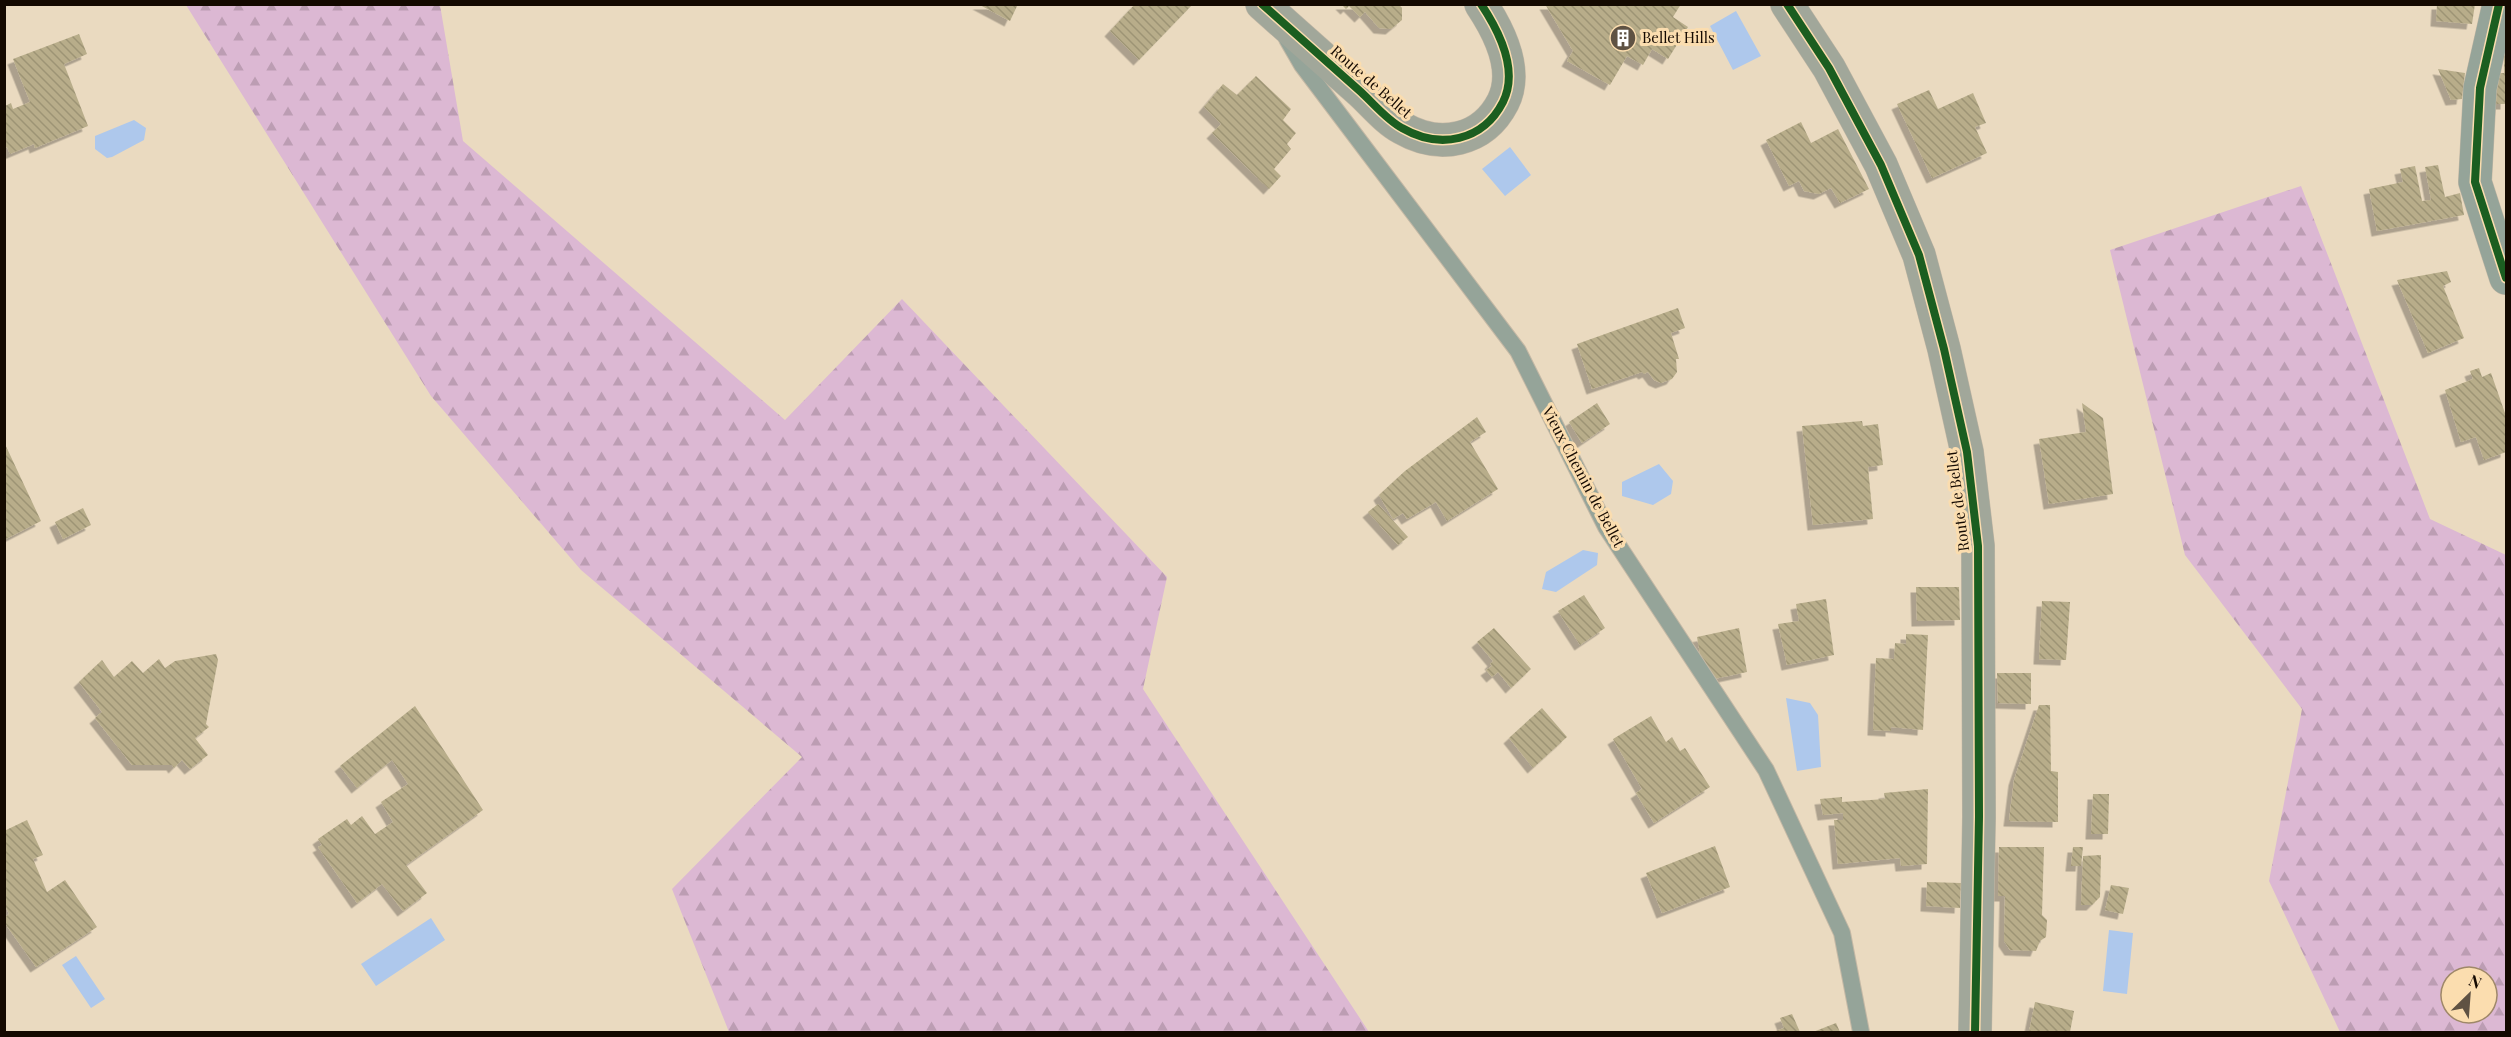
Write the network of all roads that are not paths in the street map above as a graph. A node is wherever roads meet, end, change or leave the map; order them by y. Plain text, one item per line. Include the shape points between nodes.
1 (1480, 4) edge
2 (1787, 4) edge
3 (2499, 4) edge
4 (1270, 11) edge
5 (2506, 278) edge
6 (1861, 1032) edge
7 (1975, 1032) edge

1 - 4 street, Route de Bellet via 1505,50 1508,93 1492,121 1464,137 1450,140 1434,140 1401,128
2 - 7 street, Route de Bellet via 1829,68 1881,165 1919,255 1967,452 1978,546
3 - 5 street via 2480,88 2475,183
4 - 6 lane, Vieux Chemin de Bellet via 1298,59 1518,351 1606,527 1767,770 1842,933

